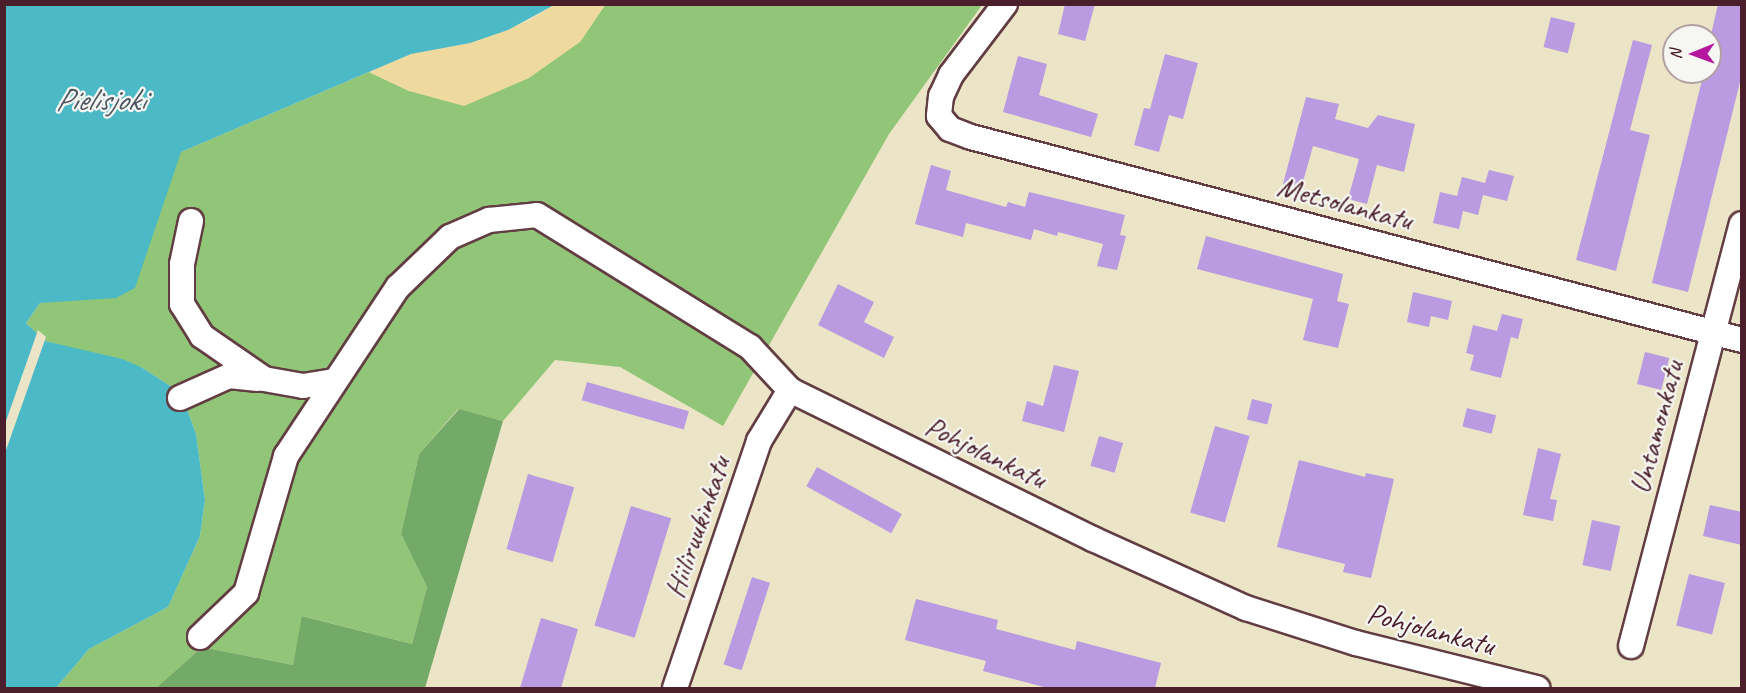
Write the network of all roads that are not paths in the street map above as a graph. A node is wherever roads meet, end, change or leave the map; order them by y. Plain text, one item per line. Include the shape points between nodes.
1 (1005, 4) edge
2 (191, 221) dead end
3 (1742, 224) edge
4 (1713, 332) junction
5 (1742, 340) edge
6 (264, 379) junction
7 (334, 381) junction
8 (790, 390) junction
9 (180, 398) dead end
10 (200, 637) dead end
11 (1631, 645) dead end
12 (675, 688) edge
13 (1537, 688) edge

1 - 4 street, Metsolankatu via 951,75 941,96 939,116 950,129 971,138
2 - 6 street via 182,264 182,304 202,336
3 - 4 street, Untamonkatu
4 - 5 street, Metsolankatu
4 - 11 street, Untamonkatu
6 - 7 street via 303,386
6 - 9 street via 229,376
7 - 8 street, Pohjolankatu via 398,287 450,237 489,220 537,215 750,347
7 - 10 street via 286,456 246,593
8 - 12 street, Hiiliruukinkatu via 759,441
8 - 13 street, Pohjolankatu via 1093,539 1246,608 1356,643

